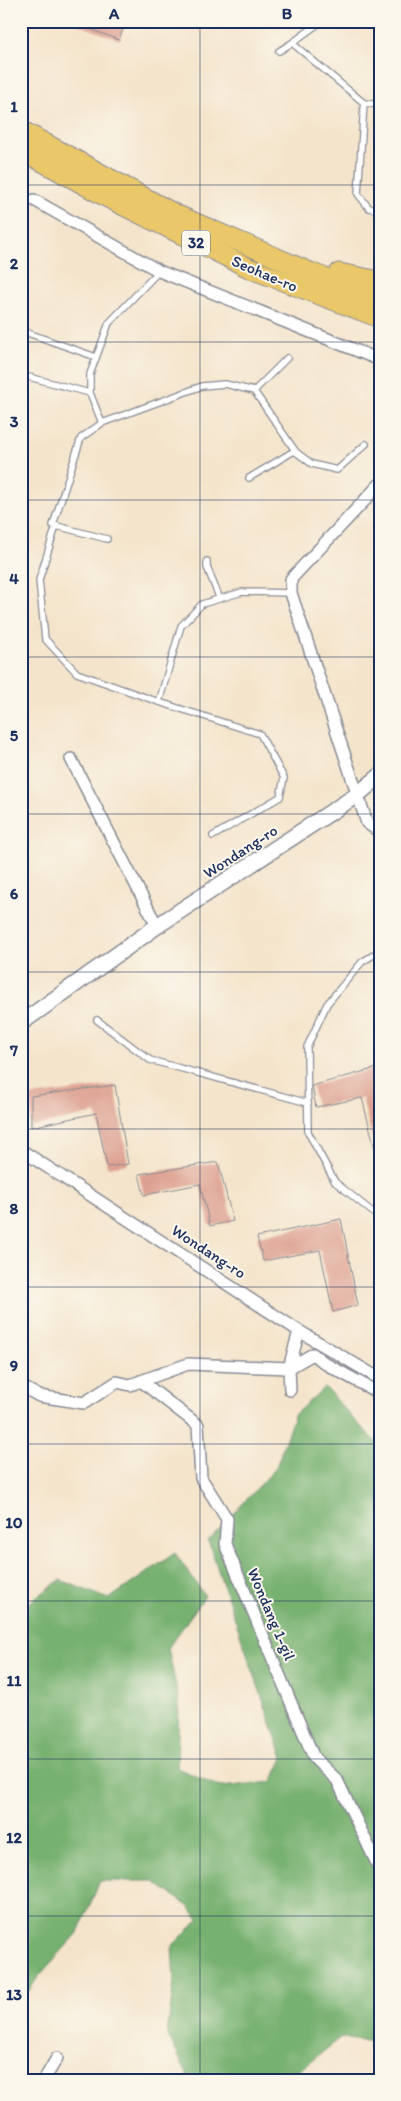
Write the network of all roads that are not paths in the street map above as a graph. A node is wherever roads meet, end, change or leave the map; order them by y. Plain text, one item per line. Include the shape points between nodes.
1 (322, 21) edge
2 (292, 43) junction
3 (280, 50) dead end
4 (364, 103) junction
5 (380, 105) edge
6 (21, 123) edge
7 (21, 130) edge
8 (21, 150) edge
9 (21, 161) edge
10 (86, 167) junction
11 (108, 198) junction
12 (34, 200) dead end
13 (380, 211) edge
14 (246, 246) junction
15 (159, 271) junction
16 (380, 281) edge
17 (380, 298) edge
18 (380, 318) edge
19 (25, 332) dead end
20 (96, 357) junction
21 (287, 358) dead end
22 (380, 360) edge
23 (21, 375) edge
24 (254, 391) junction
25 (90, 393) junction
26 (102, 423) junction
27 (366, 444) dead end
28 (296, 452) junction
29 (249, 478) dead end
30 (380, 484) edge
31 (56, 526) junction
32 (107, 539) dead end
33 (207, 560) dead end
34 (291, 593) junction
35 (219, 597) junction
36 (159, 702) junction
37 (71, 759) dead end
38 (380, 776) edge
39 (357, 795) junction
40 (380, 832) edge
41 (213, 836) dead end
42 (157, 926) junction
43 (380, 951) edge
44 (97, 1020) dead end
45 (21, 1023) edge
46 (308, 1103) junction
47 (21, 1150) edge
48 (380, 1218) edge
49 (299, 1331) junction
50 (289, 1368) junction
51 (380, 1379) edge
52 (141, 1381) junction
53 (21, 1386) edge
54 (290, 1390) dead end
55 (380, 1396) edge
56 (380, 1870) edge
57 (56, 2058) dead end
58 (44, 2080) edge

1 - 2 lane
2 - 3 lane
2 - 4 lane
4 - 5 lane
4 - 13 lane via 358,194 369,208
6 - 10 main road
7 - 10 main road, Seohae-ro / 32
8 - 11 main road, Seohae-ro / 32
9 - 11 main road
10 - 14 main road, Seohae-ro / 32 via 174,214
11 - 18 main road, Seohae-ro / 32 via 251,268
12 - 15 street
14 - 16 main road
14 - 17 main road, Seohae-ro / 32
15 - 20 lane via 109,323
15 - 22 street
19 - 20 lane
20 - 25 lane via 90,374
21 - 24 lane
23 - 25 lane
24 - 26 lane via 225,384 202,386
24 - 28 lane
25 - 26 lane
26 - 31 lane via 80,438
27 - 28 lane via 337,470 312,464
28 - 29 lane
30 - 34 street via 291,579
31 - 32 lane
31 - 36 lane via 39,580 45,639 77,673
33 - 35 lane
34 - 35 lane via 242,592
34 - 39 street
35 - 36 lane via 202,604 181,626
36 - 41 lane via 260,734 284,778 280,797
37 - 42 street
38 - 39 street, Wondang-ro
39 - 40 street via 367,823
39 - 42 street, Wondang-ro
42 - 45 street, Wondang-ro
43 - 46 lane via 362,962 327,1004 307,1047
44 - 46 lane via 150,1060
46 - 48 lane via 308,1132 335,1182
47 - 49 street, Wondang-ro
49 - 50 street
49 - 51 street, Wondang-ro
50 - 52 street via 188,1364
50 - 54 street
50 - 55 street via 313,1354
52 - 53 street via 130,1384 117,1382 84,1403 39,1396
52 - 56 street, Wondang 1-gil via 198,1425 201,1478 227,1518 225,1544 314,1758 337,1780
57 - 58 street

